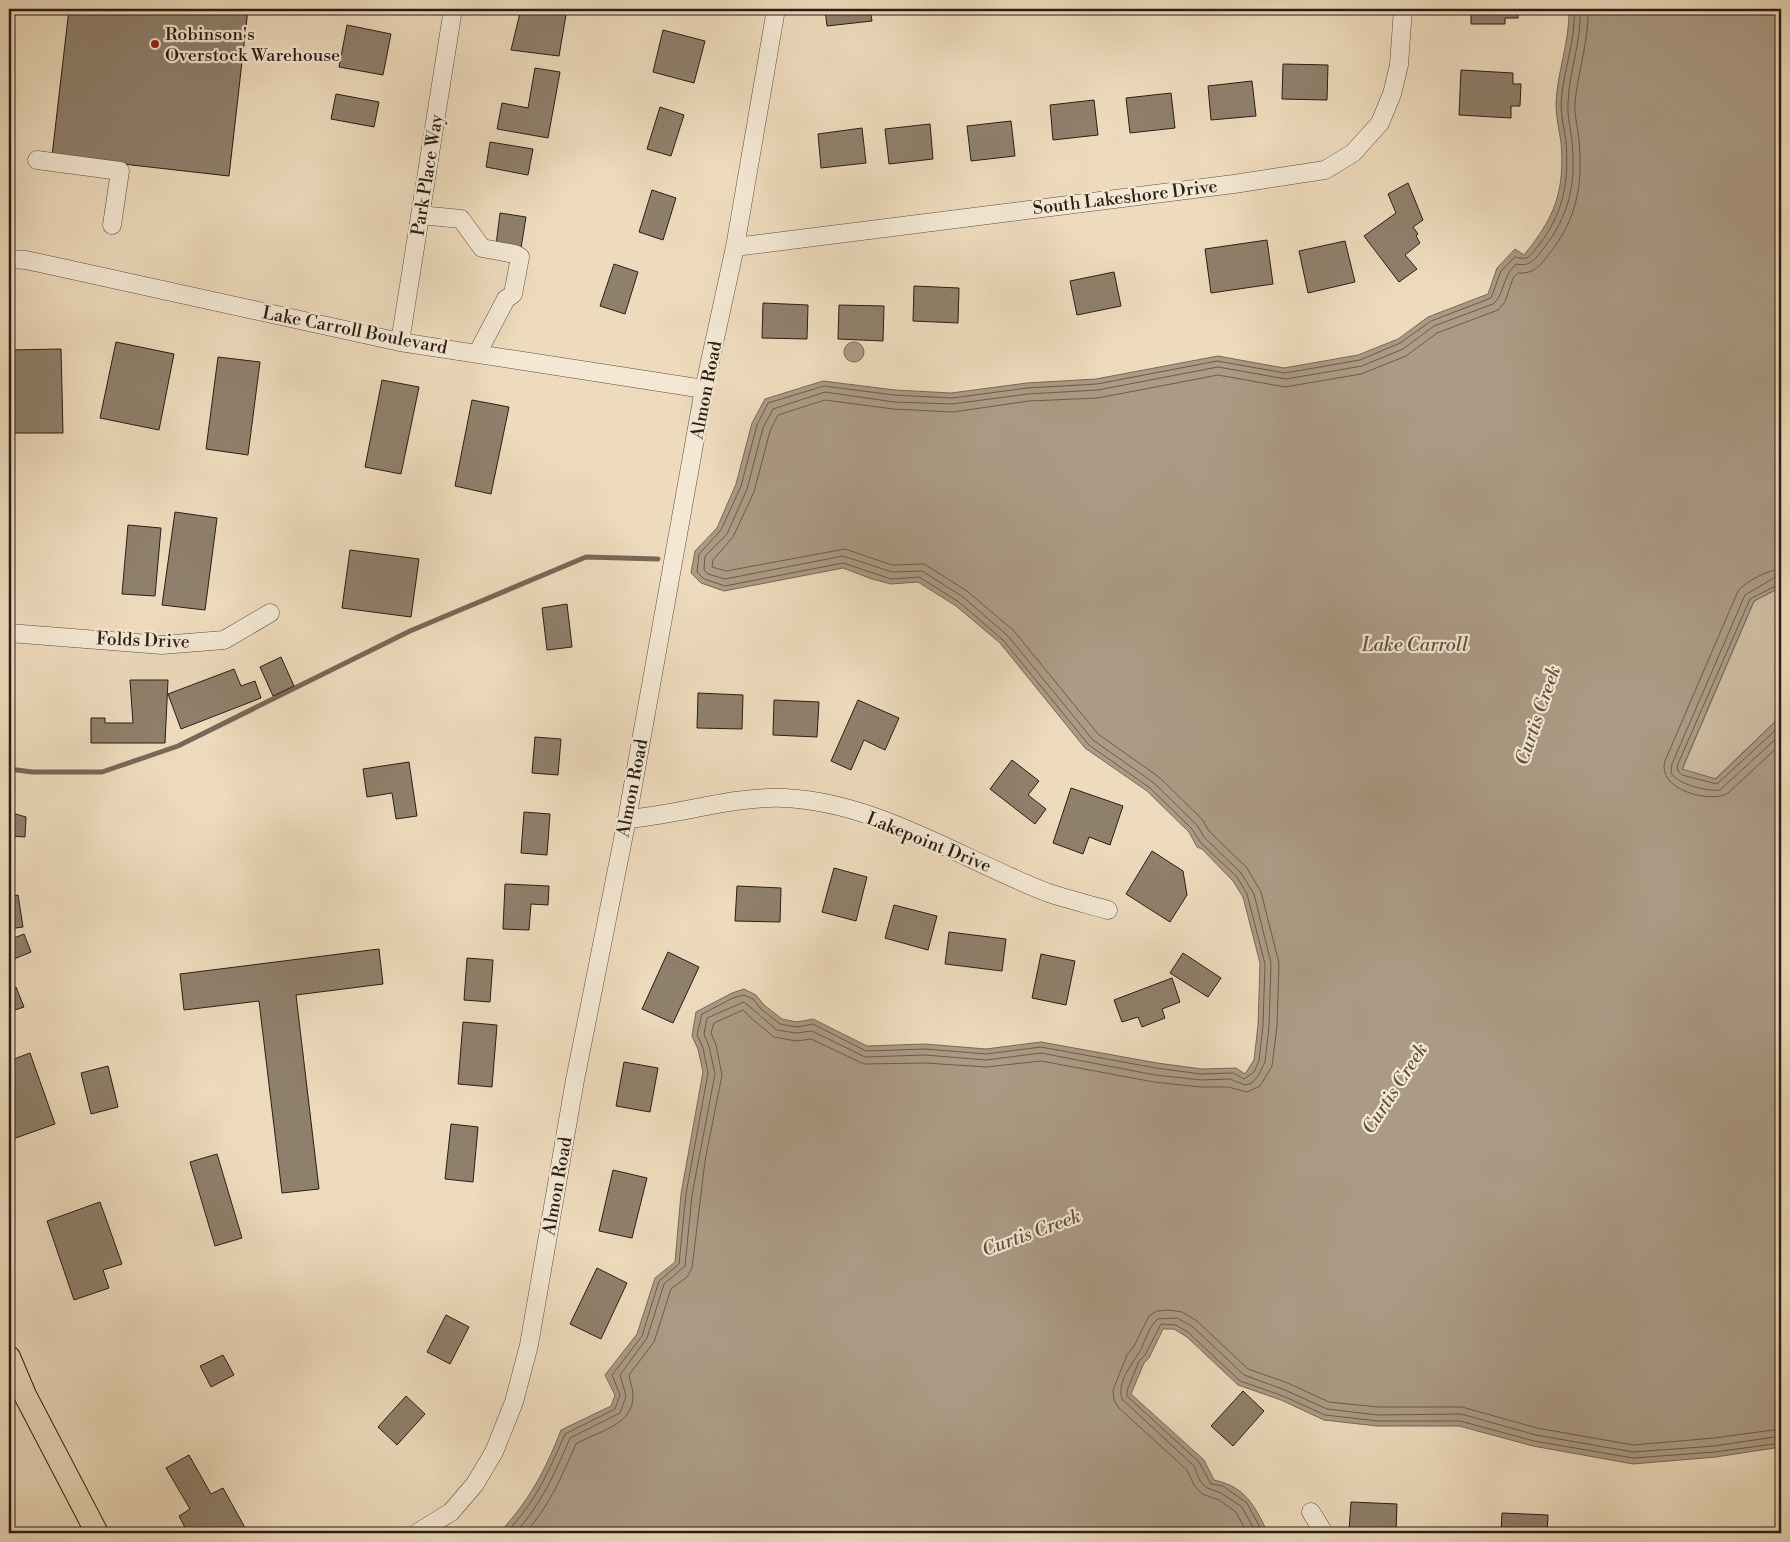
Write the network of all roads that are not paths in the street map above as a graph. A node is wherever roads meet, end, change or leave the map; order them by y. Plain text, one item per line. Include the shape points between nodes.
1 (453, 9) edge
2 (776, 9) edge
3 (1403, 9) edge
4 (37, 160) dead end
5 (420, 215) junction
6 (112, 225) dead end
7 (735, 248) junction
8 (9, 259) edge
9 (400, 342) junction
10 (477, 354) junction
11 (704, 389) junction
12 (270, 613) dead end
13 (9, 632) edge
14 (627, 819) junction
15 (1108, 910) dead end
16 (9, 1357) edge
17 (1311, 1512) dead end
18 (97, 1533) edge
19 (417, 1533) edge
20 (1324, 1533) edge

1 - 5 street, Park Place Way
2 - 7 street, Almon Road
3 - 7 street, South Lakeshore Drive via 1399,65 1380,123 1353,153 1325,170
4 - 6 street via 120,171
5 - 9 street, Park Place Way
5 - 10 street via 461,219 482,248 520,257 513,294 506,298
7 - 11 street, Almon Road
8 - 9 street, Lake Carroll Boulevard via 26,260
9 - 10 street, Lake Carroll Boulevard
10 - 11 street, Lake Carroll Boulevard
11 - 14 street, Almon Road
12 - 13 street, Folds Drive via 224,640 162,644
14 - 15 street, Lakepoint Drive via 739,801 782,798 822,802 890,822 1047,892
14 - 19 street, Almon Road via 575,1080 528,1345 514,1402 494,1452 475,1484 451,1512
16 - 18 main road via 25,1395
17 - 20 street

